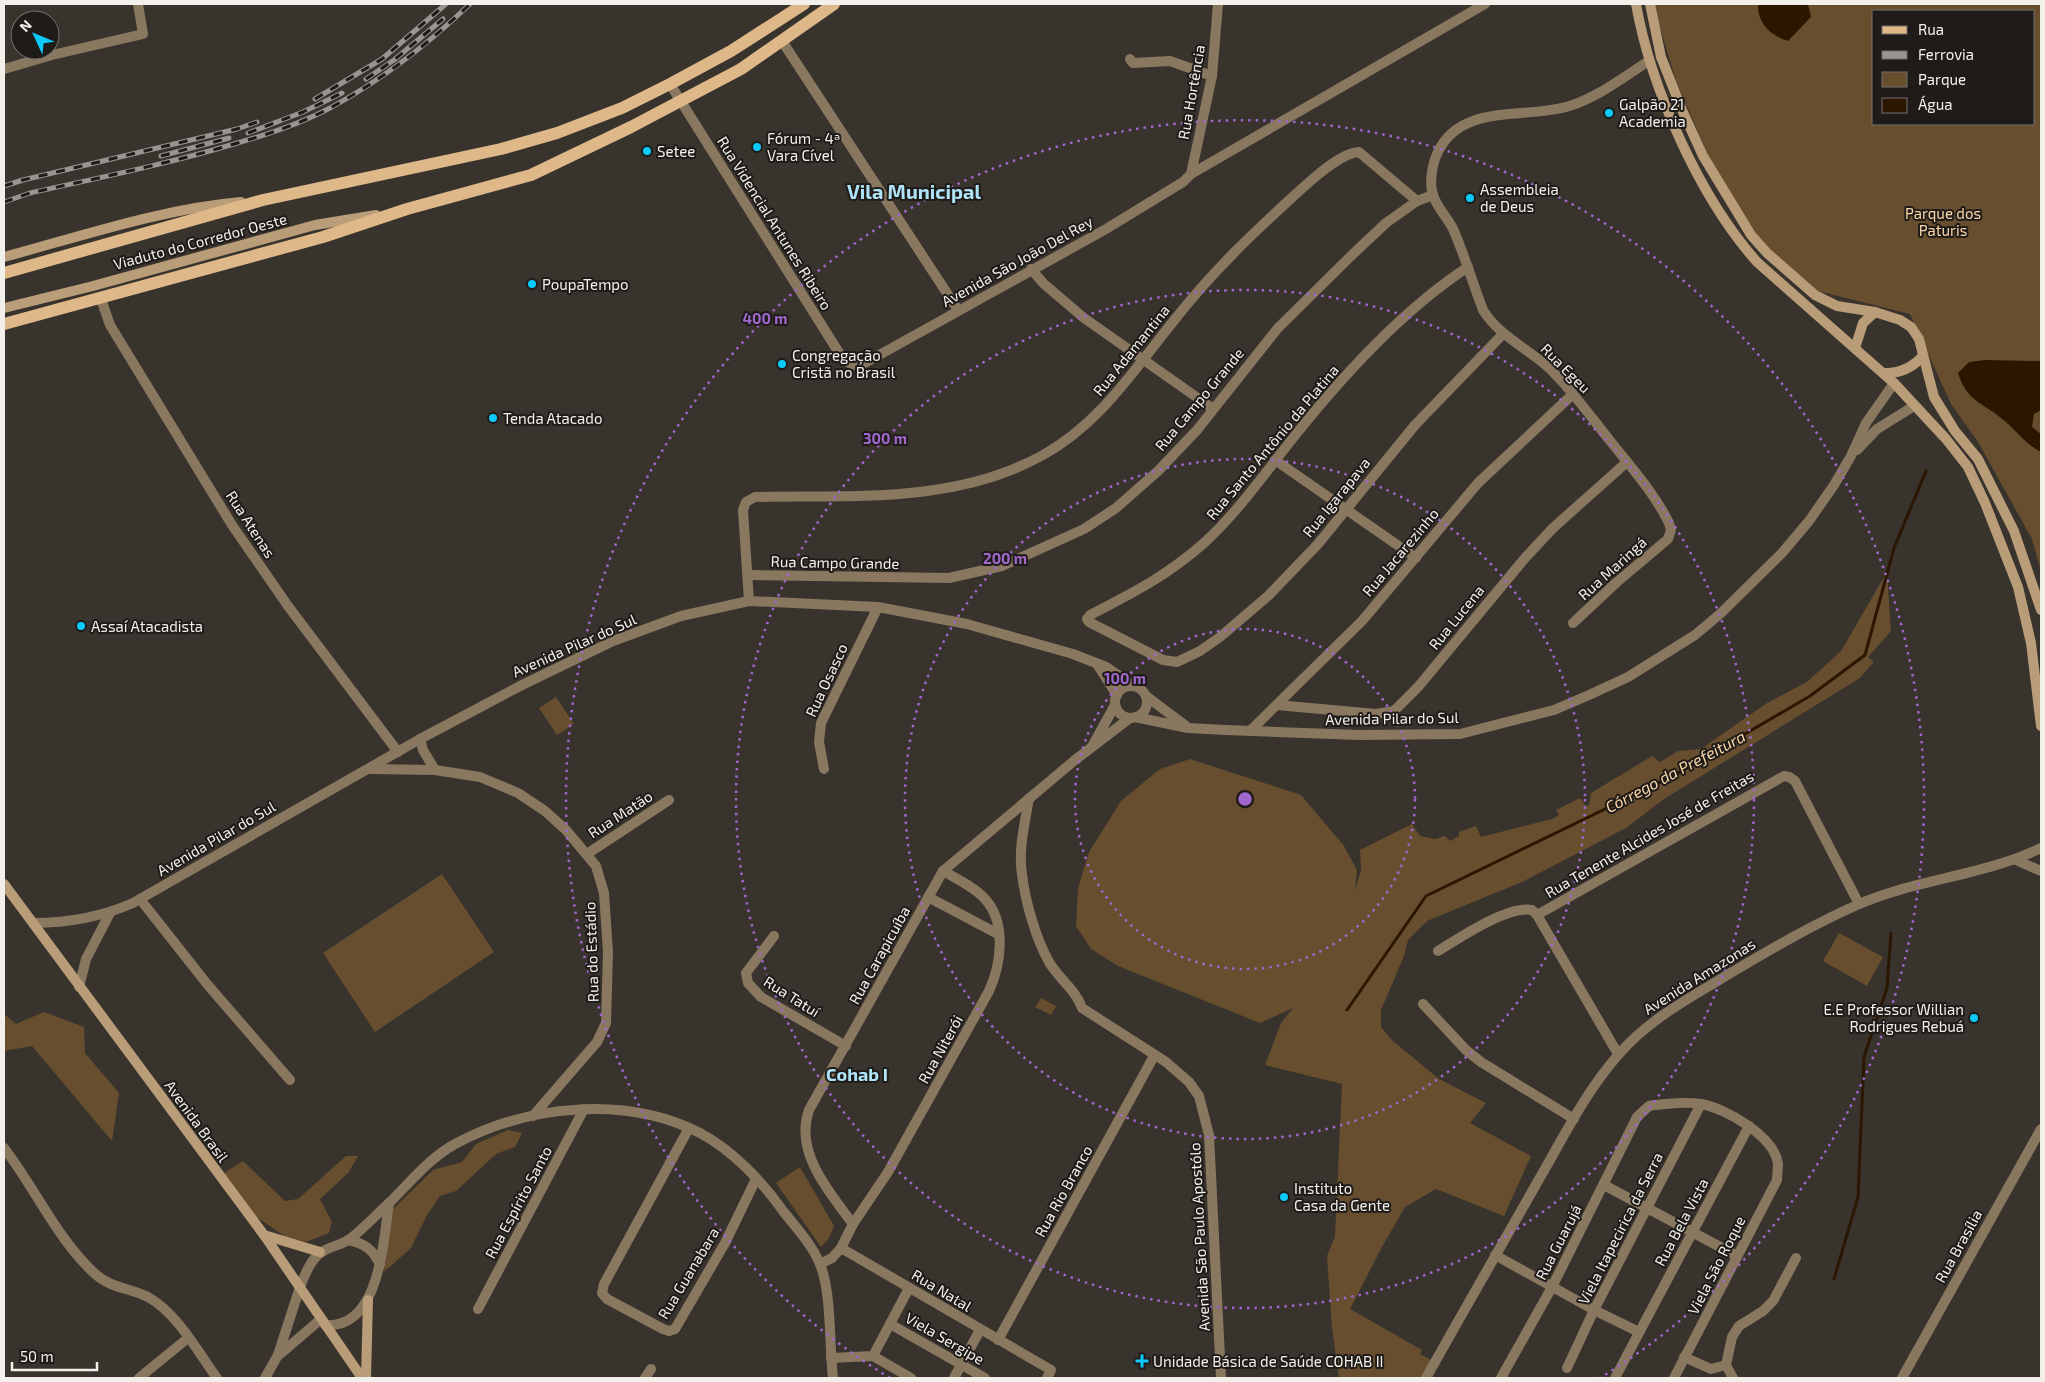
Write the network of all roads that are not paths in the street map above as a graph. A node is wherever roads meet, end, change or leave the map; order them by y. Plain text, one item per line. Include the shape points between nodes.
1 (138, 4) edge
2 (804, 4) edge
3 (834, 4) edge
4 (1218, 4) edge
5 (1485, 4) edge
6 (1636, 4) edge
7 (1650, 4) edge
8 (782, 41) junction
9 (1130, 59) dead end
10 (1649, 61) junction
11 (4, 69) edge
12 (1212, 76) junction
13 (670, 84) junction
14 (681, 101) junction
15 (1191, 174) junction
16 (1432, 195) junction
17 (263, 200) junction
18 (1417, 201) junction
19 (406, 210) junction
20 (4, 256) edge
21 (1468, 267) junction
22 (1031, 269) junction
23 (4, 273) edge
24 (101, 299) junction
25 (4, 308) edge
26 (958, 310) junction
27 (1875, 312) junction
28 (4, 324) edge
29 (1504, 334) junction
30 (1855, 348) junction
31 (1923, 356) junction
32 (1145, 360) junction
33 (863, 364) joint
34 (1883, 373) junction
35 (1894, 384) junction
36 (1573, 394) junction
37 (1914, 406) junction
38 (1212, 408) junction
39 (1851, 456) junction
40 (1275, 460) junction
41 (1627, 462) junction
42 (1346, 510) junction
43 (1670, 536) joint
44 (1416, 558) junction
45 (748, 575) junction
46 (749, 601) junction
47 (878, 607) junction
48 (2041, 610) edge
49 (1573, 623) dead end
50 (1177, 662) joint
51 (1097, 663) junction
52 (1134, 686) junction
53 (1146, 696) junction
54 (1116, 700) junction
55 (1278, 705) junction
56 (1132, 717) junction
57 (2041, 726) edge
58 (1188, 728) junction
59 (1251, 730) junction
60 (420, 739) junction
61 (1091, 748) junction
62 (398, 752) junction
63 (371, 768) junction
64 (824, 769) dead end
65 (435, 770) junction
66 (1029, 798) junction
67 (669, 800) dead end
68 (2041, 848) edge
69 (587, 854) junction
70 (2016, 860) junction
71 (943, 871) junction
72 (2041, 871) edge
73 (4, 884) edge
74 (928, 897) junction
75 (140, 899) junction
76 (1859, 904) junction
77 (110, 913) junction
78 (1537, 915) junction
79 (33, 924) junction
80 (998, 934) junction
81 (774, 936) dead end
82 (1438, 951) dead end
83 (80, 986) junction
84 (1423, 1004) dead end
85 (846, 1046) junction
86 (1618, 1054) junction
87 (1154, 1056) junction
88 (290, 1080) dead end
89 (1701, 1104) junction
90 (584, 1109) junction
91 (533, 1116) junction
92 (1574, 1119) junction
93 (1749, 1126) junction
94 (689, 1128) junction
95 (2041, 1130) edge
96 (4, 1148) edge
97 (756, 1179) junction
98 (1604, 1185) junction
99 (389, 1203) junction
100 (1647, 1209) junction
101 (853, 1224) junction
102 (1692, 1233) junction
103 (264, 1234) junction
104 (348, 1240) junction
105 (841, 1248) junction
106 (320, 1252) junction
107 (1496, 1255) junction
108 (1737, 1256) junction
109 (1796, 1258) dead end
110 (820, 1264) junction
111 (380, 1265) junction
112 (300, 1287) junction
113 (1552, 1287) junction
114 (909, 1288) junction
115 (368, 1300) junction
116 (478, 1309) dead end
117 (1594, 1310) junction
118 (323, 1322) junction
119 (890, 1324) junction
120 (980, 1330) junction
121 (1639, 1332) junction
122 (188, 1338) junction
123 (998, 1340) junction
124 (278, 1355) junction
125 (873, 1356) junction
126 (831, 1358) junction
127 (1683, 1360) junction
128 (961, 1365) junction
129 (1567, 1368) dead end
130 (651, 1369) dead end
131 (1730, 1373) edge
132 (1049, 1374) edge
133 (139, 1378) edge
134 (217, 1378) edge
135 (265, 1378) edge
136 (364, 1378) edge
137 (645, 1378) edge
138 (833, 1378) edge
139 (910, 1378) edge
140 (954, 1378) edge
141 (985, 1378) edge
142 (1221, 1378) edge
143 (1426, 1378) edge
144 (1502, 1378) edge
145 (1615, 1378) edge
146 (1674, 1378) edge
147 (1902, 1378) edge

1 - 11 street via 143,34 52,54
2 - 13 main road via 731,51
3 - 8 main road
4 - 12 street, Rua Hortência
5 - 15 street
6 - 10 main road
7 - 27 main road via 1661,57 1682,110 1703,156 1751,235 1766,253 1815,295 1837,306
8 - 14 main road via 740,69
8 - 26 street
9 - 12 street via 1136,64 1170,61
10 - 16 street via 1586,100 1565,107 1502,114 1469,122 1454,130 1440,147 1433,163
10 - 30 main road via 1691,162 1740,243
12 - 15 street, Rua Hortência
13 - 14 street, Rua Videncial Antunes Ribeiro
13 - 17 main road via 622,108 557,133 501,149
14 - 19 main road via 531,175
14 - 33 street, Rua Videncial Antunes Ribeiro via 841,356 851,364
15 - 22 street, Avenida São João Del Rey via 1106,229
16 - 18 street, Rua Campo Grande
16 - 21 street, Rua Egeu via 1454,230
17 - 20 main road, Viaduto do Corredor Oeste via 193,208
17 - 23 main road
18 - 32 street, Rua Adamantina via 1359,152 1345,156 1311,180 1254,232 1181,312
18 - 38 street, Rua Campo Grande via 1386,223 1278,328
19 - 24 main road via 323,237
19 - 25 main road, Viaduto do Corredor Oeste via 315,225
21 - 29 street, Rua Egeu via 1483,310
21 - 40 street, Rua Santo Antônio da Platina via 1424,300 1386,335 1314,411
22 - 26 street, Avenida São João Del Rey
22 - 32 street via 1059,298
24 - 28 main road
24 - 62 street, Rua Atenas via 110,325 232,525 288,606
26 - 33 street, Avenida São João Del Rey
27 - 30 main road via 1863,323
27 - 31 main road via 1900,320 1911,328 1919,339
29 - 36 street, Rua Egeu via 1544,364
29 - 42 street, Rua Igarapava via 1415,426
30 - 34 main road
31 - 34 main road via 1907,370
31 - 48 main road via 1934,397 1978,460 2014,531
32 - 38 street
32 - 45 street, Rua Adamantina via 1117,394 1070,438 1006,473 935,491 754,497 746,502 743,510
34 - 35 main road
35 - 37 main road
35 - 39 street, Avenida Pilar do Sul via 1866,423
36 - 41 street, Rua Egeu
36 - 44 street, Rua Jacarezinho via 1478,483
37 - 39 street, Avenida Pilar do Sul via 1876,429
37 - 57 main road via 1968,467 1999,537 2018,587 2030,634
38 - 45 street, Rua Campo Grande via 1178,450 1116,508 1084,529 1002,566 949,578
39 - 59 street, Avenida Pilar do Sul via 1809,521 1782,554 1720,614 1666,654 1589,695 1554,710 1460,734 1359,736
40 - 42 street
40 - 50 street, Rua Santo Antônio da Platina via 1244,502 1193,552 1154,582 1087,619 1155,657
41 - 43 street, Rua Egeu via 1664,514 1671,530
41 - 55 street, Rua Lucena via 1553,528 1418,687 1394,710 1381,714
42 - 44 street
42 - 50 street, Rua Igarapava via 1268,596 1220,637
43 - 49 street, Rua Maringá
44 - 55 street, Rua Jacarezinho via 1362,620
45 - 46 street
46 - 47 street, Avenida Pilar do Sul
46 - 60 street, Avenida Pilar do Sul via 681,616 613,641
47 - 51 street, Avenida Pilar do Sul via 1005,633
47 - 64 street, Rua Osasco via 821,723 819,731
51 - 52 street, Avenida Pilar do Sul
51 - 54 street, Avenida Pilar do Sul
52 - 53 street, Avenida Pilar do Sul
52 - 54 street via 1124,688
53 - 56 street via 1144,711
53 - 58 street, Avenida Pilar do Sul
54 - 56 street, Avenida Pilar do Sul via 1120,714
54 - 61 street, Rua Carapicuíba
55 - 59 street, Rua Jacarezinho
56 - 58 street, Avenida Pilar do Sul
56 - 61 street, Rua Carapicuíba
58 - 59 street, Avenida Pilar do Sul
60 - 62 street, Avenida Pilar do Sul
60 - 65 street
61 - 66 street, Rua Carapicuíba
62 - 63 street, Avenida Pilar do Sul
63 - 65 street, Rua do Estádio
63 - 75 street, Avenida Pilar do Sul
65 - 69 street, Rua do Estádio via 480,777 518,793 545,811
66 - 71 street, Rua Carapicuíba
66 - 87 street, Avenida São Paulo Apostólo via 1022,838 1022,874 1043,951 1054,970 1078,996 1082,1008
67 - 69 street, Rua Matão
68 - 70 street, Avenida Amazonas
69 - 91 street, Rua do Estádio via 596,866 604,893 609,958 606,1023 597,1042
70 - 72 street
70 - 76 street, Avenida Amazonas
71 - 74 street, Rua Carapicuíba
71 - 80 street, Rua Niterói via 984,898 994,913
73 - 79 main road, Avenida Brasil
74 - 80 street
74 - 85 street, Rua Carapicuíba
75 - 77 street, Avenida Pilar do Sul
75 - 88 street via 206,984
76 - 78 street, Rua Tenente Alcides José de Freitas via 1795,781 1784,776
76 - 86 street, Avenida Amazonas via 1798,933 1668,1010
77 - 79 street, Avenida Pilar do Sul
77 - 83 street via 86,959
78 - 82 street via 1532,910 1516,910
78 - 86 street, Rua Tenente Alcides José de Freitas
79 - 83 main road, Avenida Brasil
80 - 101 street, Rua Niterói via 999,962 990,991 888,1172
81 - 85 street, Rua Tatuí via 746,973 748,984 761,997
83 - 103 main road, Avenida Brasil
84 - 92 street via 1481,1062
85 - 101 street, Rua Carapicuíba via 809,1110 804,1129 810,1156 823,1183
86 - 92 street, Avenida Amazonas
87 - 123 street, Rua Rio Branco
87 - 142 street, Avenida São Paulo Apostólo via 1189,1082 1199,1096 1209,1135
89 - 93 street
89 - 98 street, Rua Guarujá via 1649,1106 1637,1117
89 - 100 street, Viela Itapecirica da Serra
90 - 91 street
90 - 94 street via 648,1116
90 - 116 street, Rua Espírito Santo
91 - 99 street via 454,1144
92 - 107 street, Avenida Amazonas
93 - 102 street, Rua Bela Vista
93 - 108 street, Viela São Roque via 1766,1141 1775,1155 1777,1180
94 - 97 street via 724,1149
94 - 97 street, Rua Guanabara via 604,1284 602,1293 607,1299 663,1330 675,1329 725,1243
95 - 147 street, Rua Brasília
96 - 122 street via 76,1255 110,1285 149,1298
97 - 110 street via 781,1207
98 - 100 street
98 - 113 street, Rua Guarujá
99 - 104 street
99 - 111 street
100 - 102 street
100 - 117 street, Viela Itapecirica da Serra
101 - 105 street, Rua Niterói
102 - 108 street
102 - 121 street, Rua Bela Vista
103 - 106 main road
103 - 112 main road, Avenida Brasil
104 - 106 street
104 - 111 street via 366,1245
105 - 110 street
105 - 114 street, Rua Natal
106 - 112 street
107 - 113 street
107 - 143 street, Avenida Amazonas
108 - 127 street, Viela São Roque
109 - 131 street via 1773,1301 1739,1326 1732,1337
110 - 126 street via 826,1287
111 - 115 street
112 - 118 main road, Avenida Brasil
112 - 124 street
113 - 117 street
113 - 144 street, Rua Guarujá
114 - 119 street
114 - 120 street, Rua Natal
115 - 118 street via 344,1323 337,1326
115 - 136 main road
117 - 121 street
117 - 129 street, Viela Itapecirica da Serra
118 - 124 street
118 - 136 main road, Avenida Brasil
119 - 125 street
119 - 128 street, Viela Sergipe
120 - 123 street, Rua Natal
120 - 128 street
121 - 145 street, Rua Bela Vista
122 - 133 street
122 - 134 street
123 - 132 street, Rua Natal
124 - 135 street
125 - 126 street
125 - 139 street
126 - 138 street
127 - 131 street
127 - 146 street, Viela São Roque
128 - 140 street
128 - 141 street, Viela Sergipe
130 - 137 street

